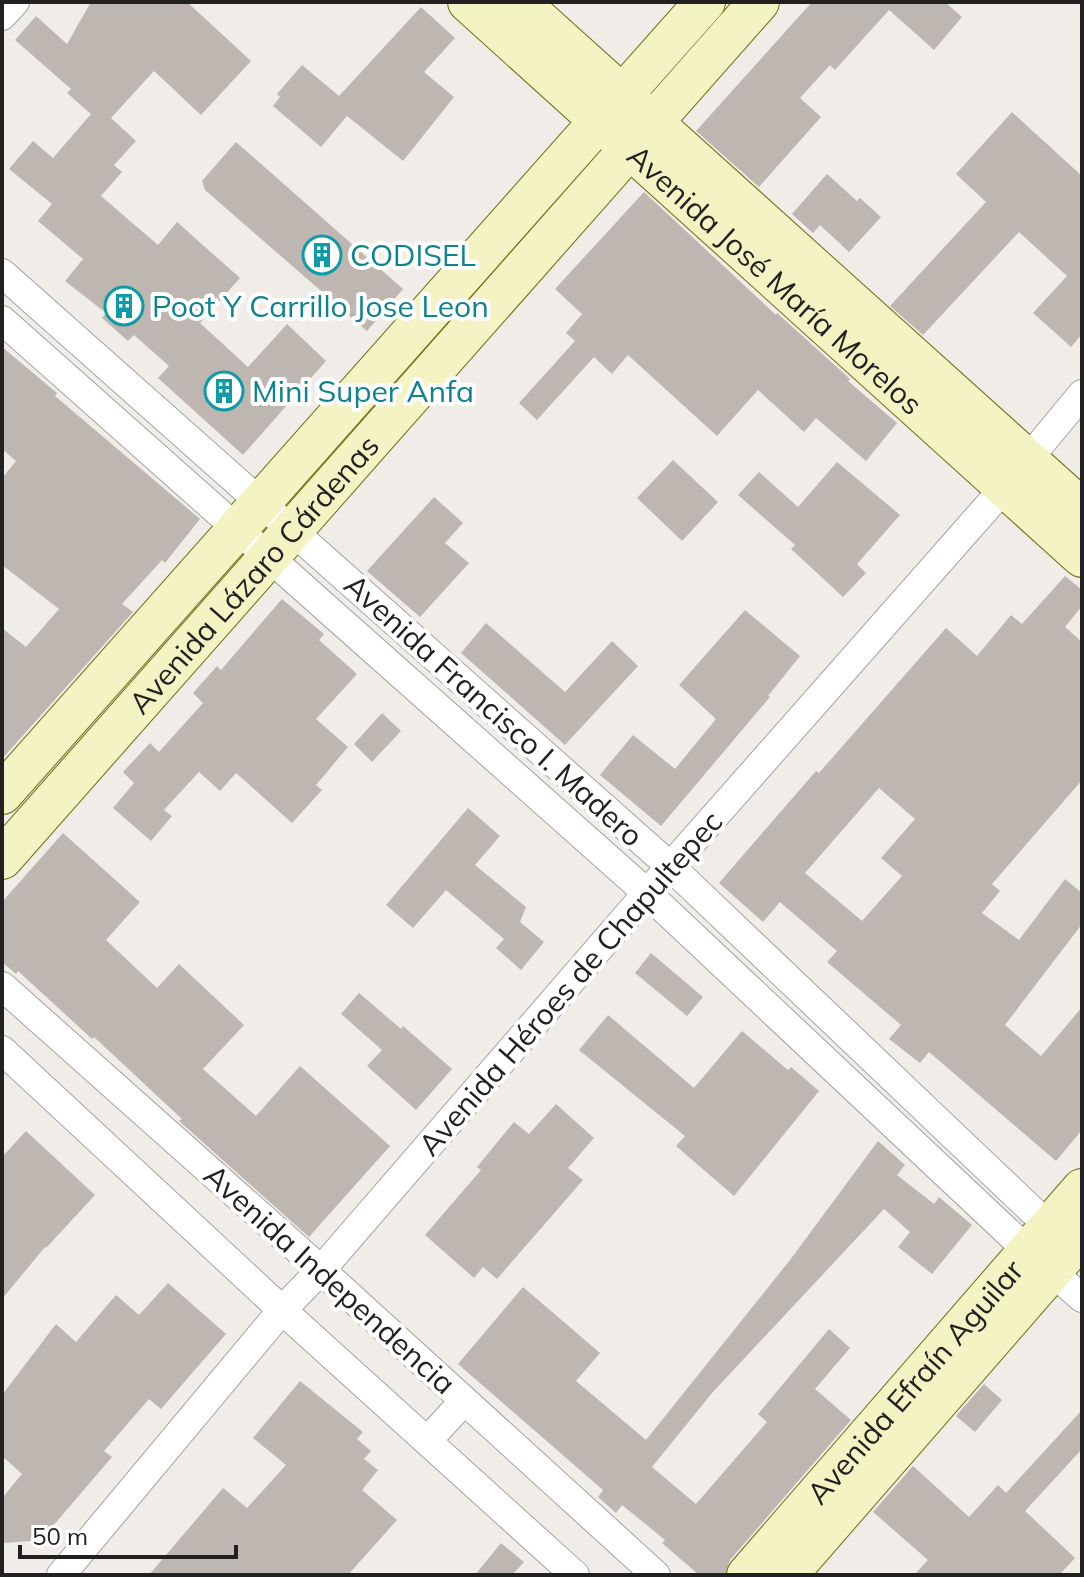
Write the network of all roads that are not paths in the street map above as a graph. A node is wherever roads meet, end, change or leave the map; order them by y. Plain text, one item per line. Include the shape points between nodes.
1 (15, 2) edge
2 (468, 2) edge
3 (519, 2) edge
4 (705, 2) edge
5 (759, 2) edge
6 (2, 16) edge
7 (611, 108) junction
8 (641, 136) junction
9 (2, 273) edge
10 (2, 320) edge
11 (1082, 394) edge
12 (1016, 473) junction
13 (1082, 509) edge
14 (249, 516) junction
15 (280, 544) junction
16 (1082, 557) edge
17 (2, 794) edge
18 (2, 859) edge
19 (671, 867) junction
20 (647, 893) junction
21 (2, 986) edge
22 (2, 1050) edge
23 (1082, 1189) edge
24 (1061, 1248) edge
25 (321, 1270) junction
26 (1082, 1298) edge
27 (282, 1310) junction
28 (464, 1401) junction
29 (427, 1441) junction
30 (61, 1575) edge
31 (575, 1575) edge
32 (656, 1575) edge
33 (747, 1575) edge
34 (787, 1575) edge

1 - 6 street
2 - 7 main road, Avenida José María Morelos
3 - 7 main road, Avenida José María Morelos
4 - 7 main road, Avenida Lázaro Cárdenas
5 - 8 main road, Avenida Lázaro Cárdenas
7 - 8 main road, Avenida José María Morelos
7 - 14 main road, Avenida Lázaro Cárdenas
8 - 12 main road, Avenida José María Morelos
8 - 15 main road, Avenida Lázaro Cárdenas
9 - 14 street, Avenida Francisco I. Madero
10 - 14 street, Avenida Francisco I. Madero
11 - 12 street, Avenida Héroes de Chapultepec
12 - 13 main road, Avenida José María Morelos
12 - 16 main road, Avenida José María Morelos
12 - 19 street, Avenida Héroes de Chapultepec
14 - 15 street, Avenida Francisco I. Madero
14 - 17 main road, Avenida Lázaro Cárdenas
15 - 18 main road, Avenida Lázaro Cárdenas
15 - 19 street, Avenida Francisco I. Madero
15 - 20 street, Avenida Francisco I. Madero
19 - 20 street, Avenida Héroes de Chapultepec
19 - 24 street, Avenida Francisco I. Madero
20 - 24 street, Avenida Francisco I. Madero
20 - 25 street, Avenida Héroes de Chapultepec
21 - 25 street, Avenida Independencia
22 - 27 street, Avenida Independencia
23 - 24 main road, Avenida Efraín Aguilar
24 - 26 street, Avenida Francisco I. Madero
24 - 33 main road, Avenida Efraín Aguilar
24 - 34 main road, Avenida Efraín Aguilar
25 - 27 street, Avenida Héroes de Chapultepec
25 - 28 street, Avenida Independencia
27 - 29 street, Avenida Independencia
27 - 30 street, Avenida Héroes de Chapultepec
28 - 29 street
28 - 32 street, Avenida Independencia
29 - 31 street, Avenida Independencia

